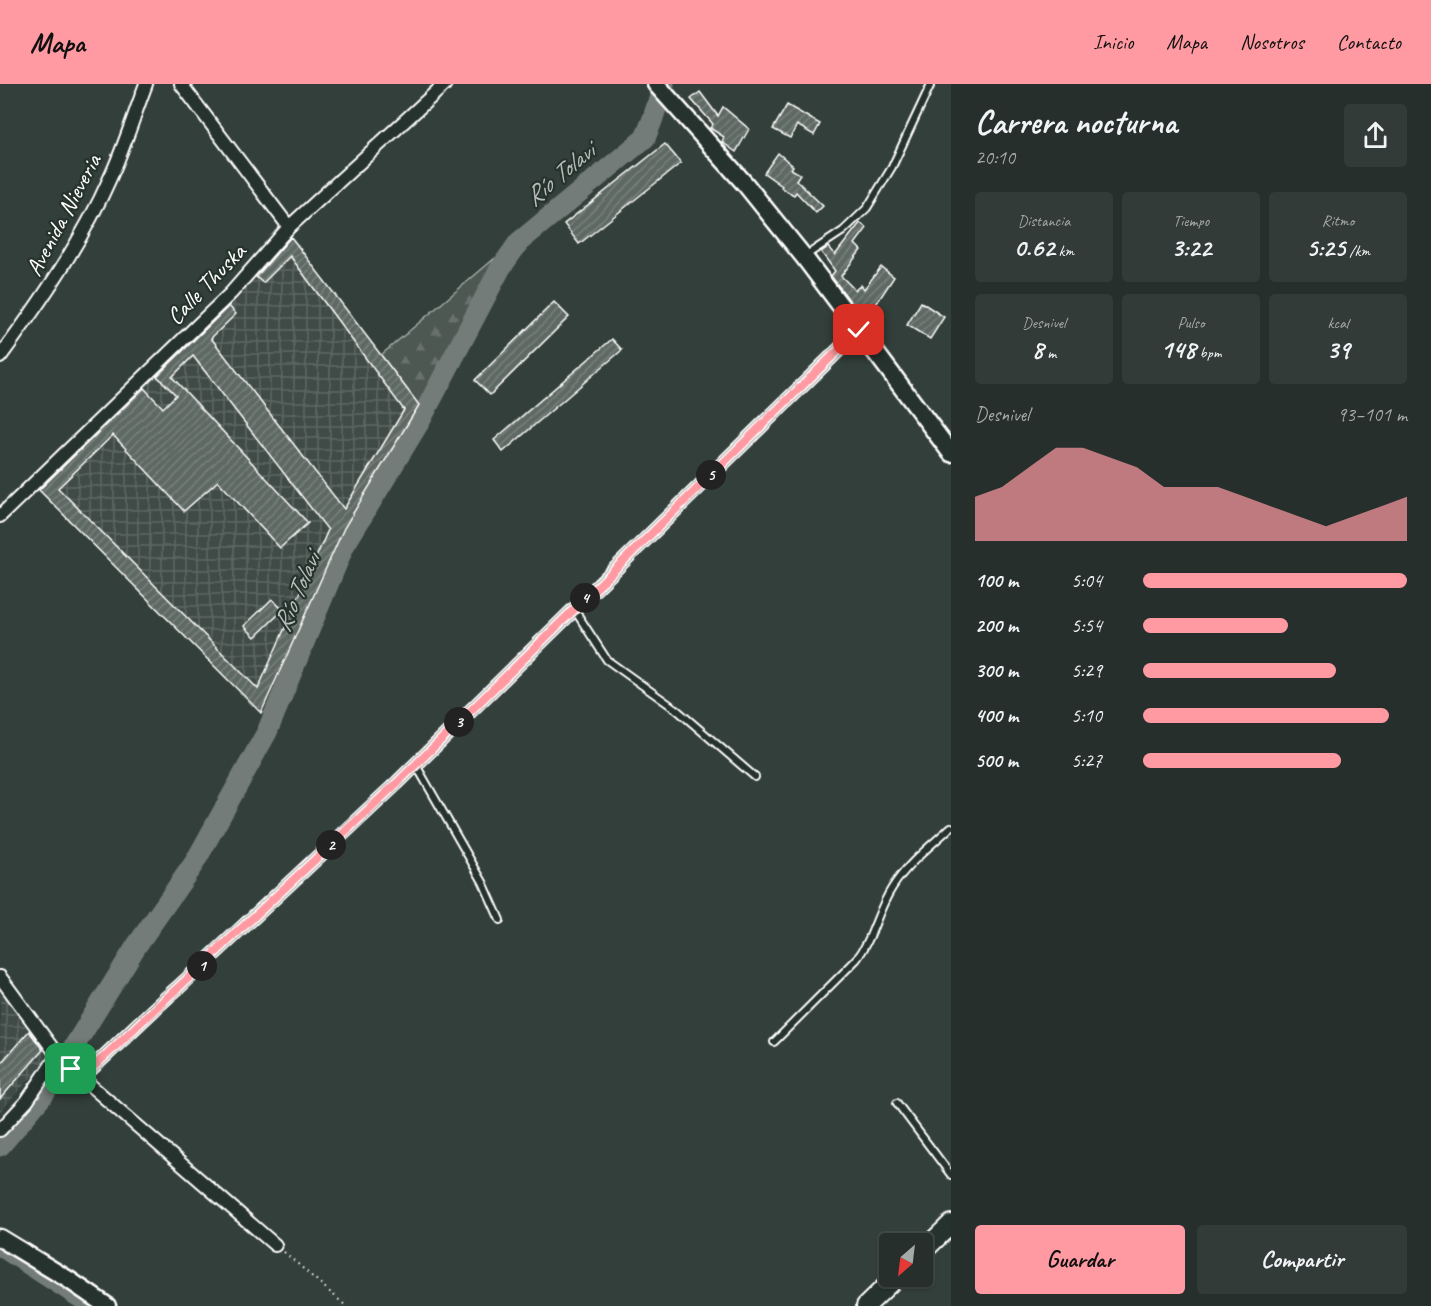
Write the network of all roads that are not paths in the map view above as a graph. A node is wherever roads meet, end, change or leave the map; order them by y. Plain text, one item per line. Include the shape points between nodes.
1 (146, 84) edge
2 (181, 84) edge
3 (445, 84) edge
4 (656, 84) edge
5 (931, 84) edge
6 (289, 227) junction
7 (804, 257) junction
8 (859, 330) junction
9 (0, 357) edge
10 (951, 453) edge
11 (0, 516) edge
12 (574, 609) junction
13 (416, 764) junction
14 (755, 777) dead end
15 (951, 827) edge
16 (500, 920) dead end
17 (0, 977) edge
18 (774, 1042) dead end
19 (59, 1058) junction
20 (82, 1077) junction
21 (897, 1103) dead end
22 (0, 1130) edge
23 (951, 1175) edge
24 (951, 1224) edge
25 (0, 1238) edge
26 (933, 1241) edge
27 (275, 1245) road end
28 (886, 1287) edge
29 (107, 1306) edge
30 (866, 1306) edge

1 - 9 street, Avenida Nieveria via 111,178 89,222
2 - 6 street
3 - 6 street, Calle Thuska
4 - 7 main road
5 - 7 lane via 892,167 867,208 843,231
6 - 11 street, Calle Thuska via 231,293
7 - 8 main road
8 - 10 main road
8 - 12 street
12 - 13 street
12 - 14 lane via 607,660 677,710
13 - 16 lane via 483,882
13 - 20 street
15 - 18 lane via 913,862 891,890 856,960
17 - 19 street
19 - 20 street
19 - 22 street
20 - 27 street
21 - 23 lane
24 - 26 main road
25 - 29 main road
28 - 30 main road

